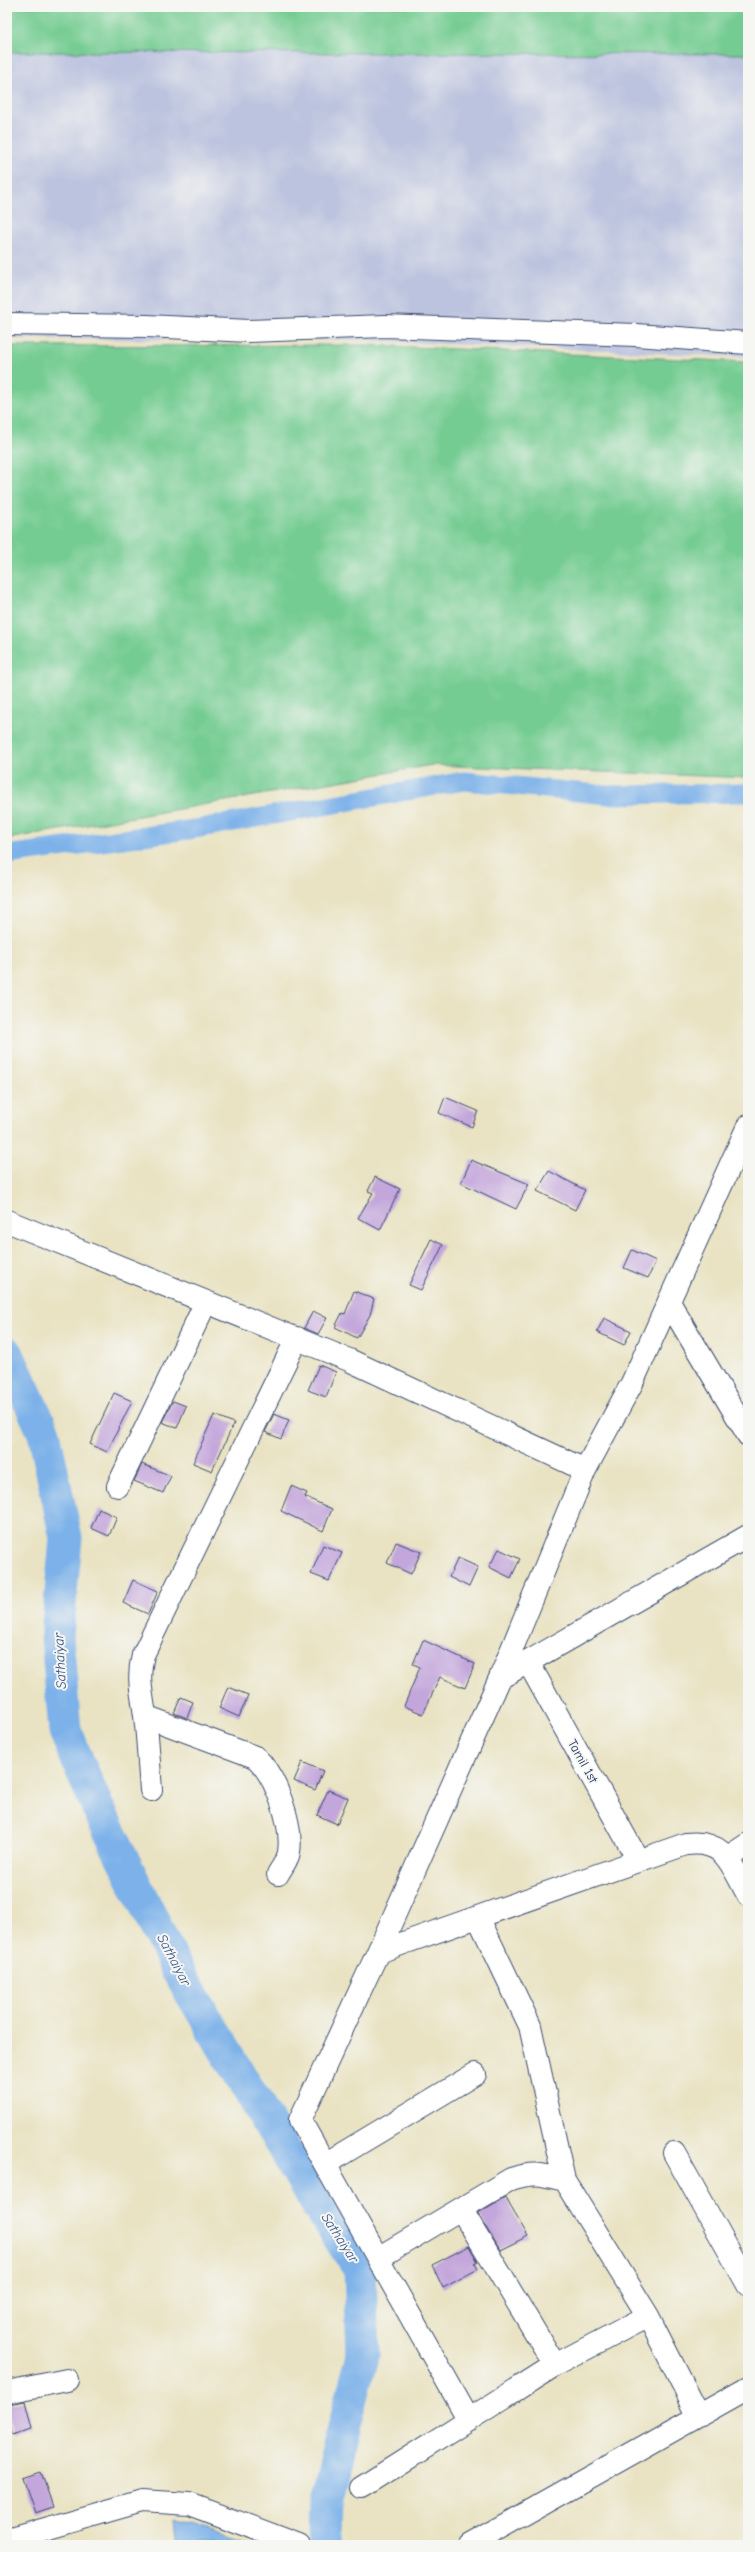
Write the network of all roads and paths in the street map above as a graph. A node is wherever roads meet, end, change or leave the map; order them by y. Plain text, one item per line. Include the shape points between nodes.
1 (7, 324) edge
2 (748, 343) edge
3 (748, 1126) edge
4 (7, 1220) edge
5 (206, 1302) junction
6 (669, 1302) junction
7 (296, 1338) junction
8 (747, 1432) edge
9 (585, 1470) junction
10 (118, 1486) dead end
11 (748, 1536) edge
12 (528, 1662) junction
13 (500, 1678) junction
14 (145, 1716) junction
15 (151, 1790) dead end
16 (748, 1844) edge
17 (726, 1858) junction
18 (638, 1860) junction
19 (278, 1874) dead end
20 (748, 1895) edge
21 (478, 1917) junction
22 (378, 1952) junction
23 (475, 2074) dead end
24 (674, 2153) dead end
25 (325, 2164) junction
26 (564, 2180) junction
27 (461, 2208) junction
28 (378, 2258) junction
29 (748, 2285) edge
30 (648, 2316) junction
31 (555, 2366) junction
32 (67, 2380) dead end
33 (748, 2388) edge
34 (7, 2391) edge
35 (699, 2416) junction
36 (469, 2420) junction
37 (360, 2488) dead end
38 (7, 2540) edge
39 (296, 2543) edge
40 (469, 2545) edge

1 - 2 street via 147,326 249,331 385,326 636,335
3 - 6 street
4 - 5 street
5 - 7 street
5 - 10 street
6 - 8 street
6 - 9 street via 632,1383
7 - 9 street via 432,1397
7 - 14 street via 143,1655 139,1673
9 - 13 street
11 - 12 street
12 - 13 street
12 - 18 street, Tamil 1st
13 - 22 street
14 - 15 street
14 - 19 street via 255,1757 266,1766 272,1777 290,1840 289,1854
16 - 17 street
17 - 18 street via 716,1846 703,1842 686,1844
17 - 20 street
18 - 21 street
21 - 22 street
21 - 26 street via 530,2026
22 - 25 street via 300,2120
23 - 25 street
24 - 29 street
25 - 28 street
26 - 27 street via 532,2173 511,2179
26 - 30 street
27 - 28 street
27 - 31 street
28 - 36 street
30 - 31 street
30 - 35 street
31 - 36 street
32 - 34 street
33 - 35 street
35 - 40 street
36 - 37 street
38 - 39 street via 142,2501 189,2504

